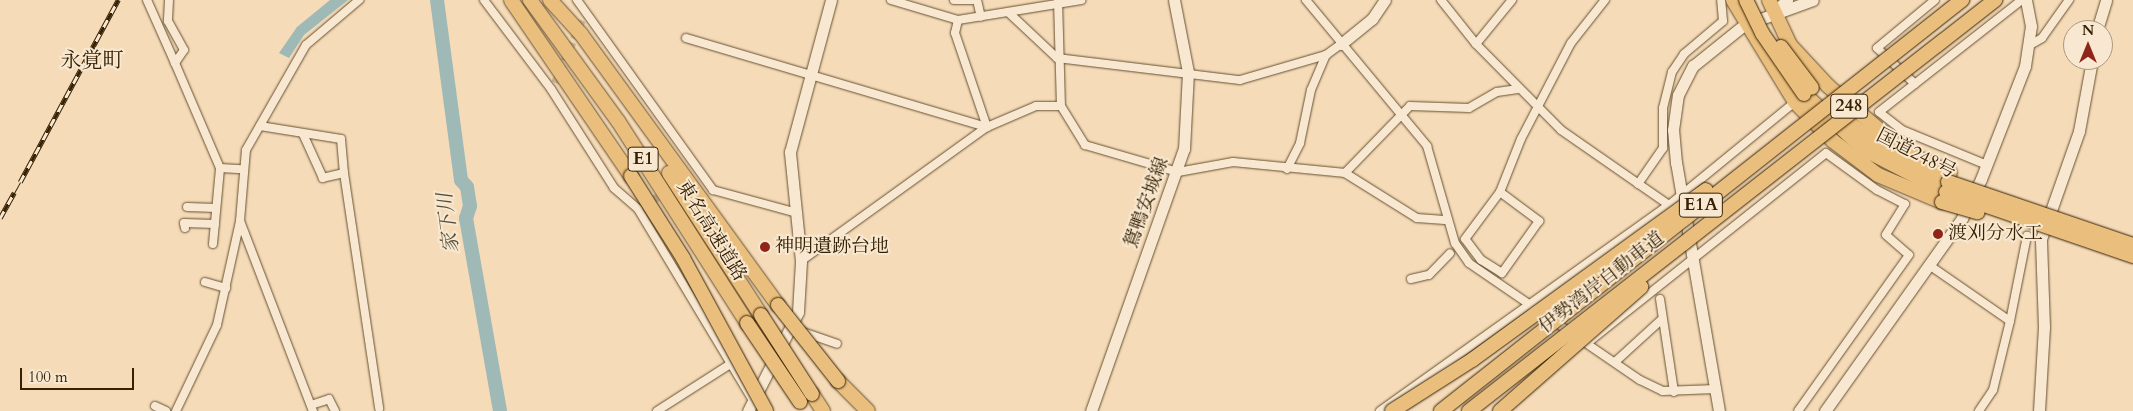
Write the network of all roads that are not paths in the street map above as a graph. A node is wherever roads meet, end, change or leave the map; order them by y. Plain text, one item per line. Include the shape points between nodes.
1 (147, 0) edge
2 (169, 0) edge
3 (359, 0) edge
4 (484, 0) edge
5 (511, 0) edge
6 (530, 0) edge
7 (550, 0) edge
8 (577, 0) edge
9 (831, 0) edge
10 (891, 0) edge
11 (954, 0) edge
12 (973, 0) edge
13 (977, 0) edge
14 (1081, 0) edge
15 (1174, 0) edge
16 (1306, 0) edge
17 (1385, 0) edge
18 (1441, 0) edge
19 (1512, 0) edge
20 (1605, 0) edge
21 (1721, 0) edge
22 (1733, 0) edge
23 (1746, 0) edge
24 (1756, 0) edge
25 (1787, 0) edge
26 (1813, 0) edge
27 (1936, 0) edge
28 (1962, 0) edge
29 (1995, 0) edge
30 (2022, 0) edge
31 (2026, 0) edge
32 (2069, 0) edge
33 (2106, 0) edge
34 (1058, 1) edge
35 (1771, 6) edge
36 (1008, 12) junction
37 (981, 17) junction
38 (958, 20) junction
39 (2100, 20) edge
40 (1744, 25) junction
41 (686, 38) dead end
42 (1340, 44) junction
43 (1476, 44) junction
44 (2030, 45) junction
45 (1326, 55) junction
46 (1061, 58) junction
47 (175, 63) junction
48 (2090, 70) edge
49 (1188, 72) junction
50 (809, 76) junction
51 (1857, 82) junction
52 (1915, 84) junction
53 (1518, 89) junction
54 (1804, 95) junction
55 (1061, 106) junction
56 (1537, 107) junction
57 (1398, 115) junction
58 (260, 126) junction
59 (987, 127) junction
60 (302, 134) junction
61 (1986, 166) junction
62 (220, 168) junction
63 (242, 169) junction
64 (1287, 169) junction
65 (698, 172) junction
66 (1178, 172) junction
67 (344, 173) junction
68 (1345, 173) junction
69 (688, 179) dead end
70 (1638, 184) junction
71 (1946, 188) junction
72 (1500, 192) junction
73 (1683, 194) junction
74 (1669, 205) junction
75 (187, 206) dead end
76 (216, 208) junction
77 (794, 212) junction
78 (1448, 220) junction
79 (240, 221) junction
80 (215, 224) junction
81 (1705, 226) junction
82 (184, 228) dead end
83 (2027, 236) dead end
84 (213, 244) dead end
85 (2133, 245) edge
86 (1450, 253) dead end
87 (1696, 255) junction
88 (2133, 256) edge
89 (683, 258) junction
90 (801, 261) junction
91 (1929, 265) junction
92 (1411, 280) dead end
93 (205, 282) dead end
94 (226, 288) junction
95 (1660, 299) dead end
96 (1532, 306) junction
97 (1661, 320) junction
98 (2010, 320) junction
99 (791, 328) junction
100 (1587, 343) junction
101 (837, 344) dead end
102 (1472, 360) junction
103 (1615, 362) junction
104 (730, 365) junction
105 (838, 380) junction
106 (1716, 389) junction
107 (1674, 392) junction
108 (806, 402) edge
109 (156, 406) dead end
110 (312, 408) edge
111 (379, 408) dead end
112 (753, 408) edge
113 (166, 411) edge
114 (176, 411) edge
115 (336, 411) edge
116 (657, 411) edge
117 (766, 411) edge
118 (777, 411) edge
119 (823, 411) edge
120 (863, 411) edge
121 (868, 411) edge
122 (1092, 411) edge
123 (1380, 411) edge
124 (1392, 411) edge
125 (1404, 411) edge
126 (1441, 411) edge
127 (1469, 411) edge
128 (1500, 411) edge
129 (1508, 411) edge
130 (1719, 411) edge
131 (1798, 411) edge
132 (1825, 411) edge
133 (1979, 411) edge
134 (2040, 411) edge

1 - 47 street
2 - 47 street via 168,21 184,50
3 - 58 street via 306,45
4 - 104 street via 553,86 614,188 640,208
5 - 89 highway, bridge
6 - 108 highway, 東名高速道路 / E1, bridge via 618,121 748,323
7 - 105 highway, bridge via 581,34 778,305
7 - 108 highway, 東名高速道路 / E1, bridge via 646,138 761,315
8 - 65 street
9 - 50 street
10 - 38 street
11 - 12 street
13 - 37 street
14 - 34 street
15 - 49 street, 鴛鴨安城線
16 - 42 street
17 - 42 street via 1372,19
18 - 43 street
19 - 43 street
20 - 56 street via 1571,43
21 - 70 street via 1723,22 1694,43 1672,72 1663,108 1663,148
22 - 40 highway, 248
23 - 54 highway, 国道248号 / 248, bridge via 1762,33
24 - 54 highway, 国道248号 / 248, bridge
25 - 35 street
26 - 35 street
27 - 52 street via 1876,48
28 - 51 highway, 伊勢湾岸自動車道 / E1A, bridge
29 - 81 highway, 伊勢湾岸自動車道 / E1A, bridge
30 - 52 street
31 - 44 street
32 - 44 street via 2042,38
33 - 39 street
34 - 36 street
34 - 46 street
35 - 40 street
35 - 71 highway, 248 via 1790,45 1862,118
36 - 37 street
36 - 46 street
37 - 38 street
38 - 59 street via 955,33
40 - 54 highway, 248
40 - 73 street via 1693,66 1678,95 1673,130
41 - 50 street
42 - 45 street
42 - 57 street
43 - 53 street
44 - 61 street
45 - 49 street via 1251,79
45 - 64 street via 1311,90 1300,143
46 - 49 street
46 - 55 street
47 - 62 street
48 - 134 street via 2080,131 2041,239 2044,327
49 - 66 street, 鴛鴨安城線 via 1184,149
50 - 59 street
50 - 77 street via 790,152
51 - 102 highway, bridge
51 - 126 highway, 伊勢湾岸自動車道 / E1A, bridge
52 - 61 street via 1879,112 1881,117
53 - 56 street
53 - 57 street via 1497,92 1470,108 1410,106
54 - 71 highway, 国道248号 / 248 via 1865,150
54 - 73 street
55 - 59 street via 1036,106
55 - 66 street via 1085,144
56 - 70 street via 1561,130
56 - 72 street
57 - 68 street
57 - 78 street via 1427,146
58 - 60 street
58 - 63 street via 246,150
59 - 90 street
60 - 67 street via 323,178
60 - 67 street via 341,140
61 - 91 street via 1962,218
62 - 63 street
62 - 76 street
63 - 79 street
64 - 66 street via 1232,162
64 - 68 street
65 - 69 street
65 - 77 street via 713,190
66 - 122 street, 鴛鴨安城線
67 - 111 street
68 - 78 street via 1417,218
70 - 74 street
71 - 85 highway, 248, bridge via 2000,193 2004,200
71 - 88 highway, 国道248号 / 248, bridge
72 - 72 street via 1539,221 1502,273 1481,260 1465,239
73 - 74 street
73 - 87 street
74 - 96 street
75 - 76 street
76 - 80 street
77 - 90 street
78 - 96 street via 1455,243 1469,263
79 - 94 street
79 - 110 street
80 - 82 street via 184,223
80 - 84 street
81 - 127 highway, 伊勢湾岸自動車道 / E1A, bridge
81 - 128 highway, bridge
83 - 98 street
86 - 92 street via 1430,275
87 - 100 street
87 - 106 street
87 - 131 street via 1826,153 1876,190 1905,204 1886,235 1909,255
89 - 117 highway, bridge
89 - 118 highway, bridge
90 - 99 street via 802,290
91 - 98 street
91 - 132 street
93 - 94 street
94 - 114 street via 217,325
95 - 97 street
96 - 100 street
96 - 123 street
97 - 103 street
97 - 107 street
98 - 133 street via 1994,390
99 - 101 street
99 - 112 street
100 - 103 street
100 - 129 street
102 - 124 highway, bridge
102 - 125 highway, bridge
103 - 107 street via 1656,388
104 - 112 street
104 - 116 street
105 - 120 highway
105 - 121 highway
106 - 107 street
106 - 130 street
108 - 119 highway, 東名高速道路 / E1
109 - 113 street
110 - 115 street via 329,399

